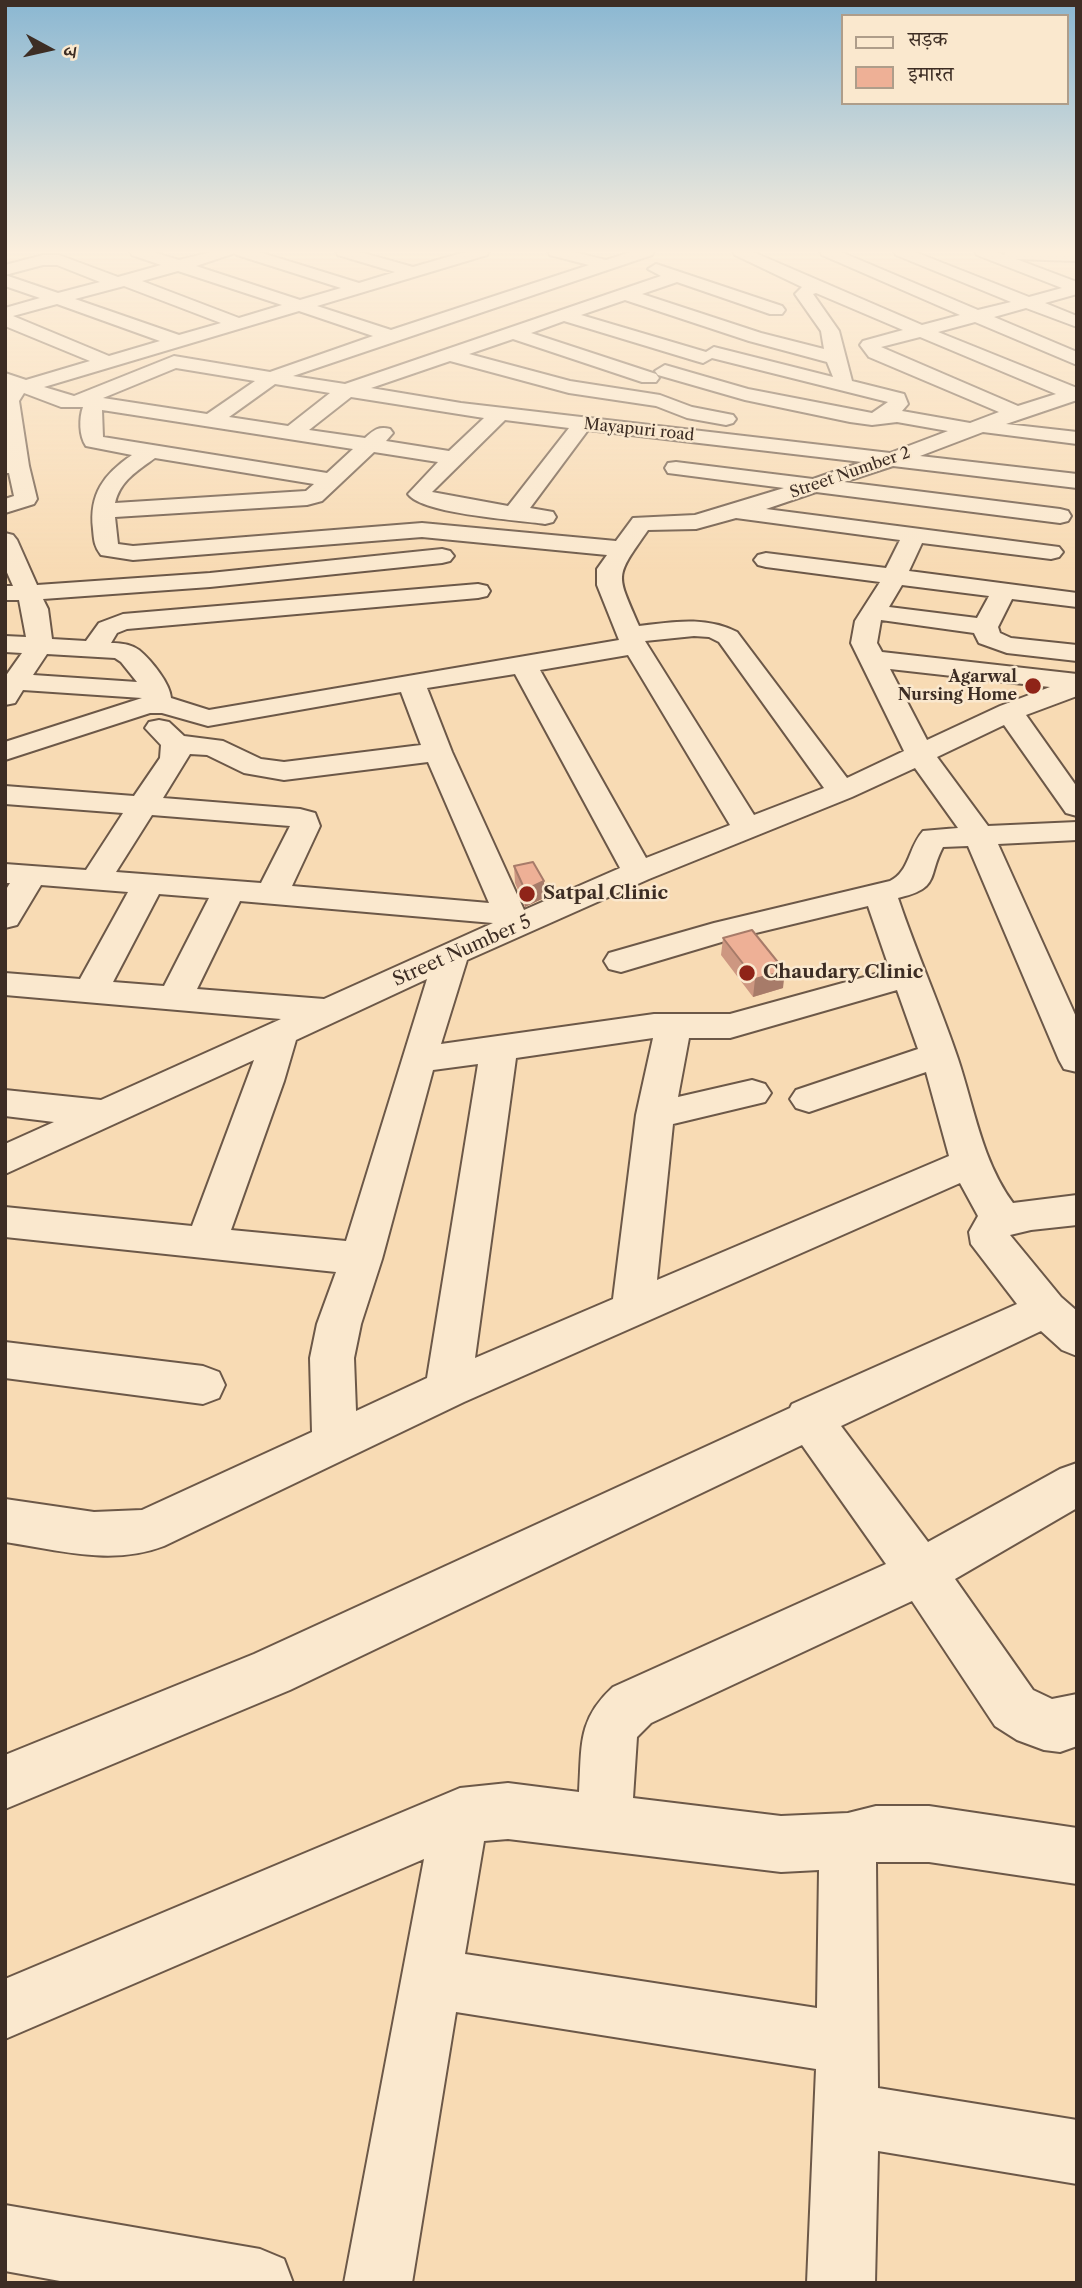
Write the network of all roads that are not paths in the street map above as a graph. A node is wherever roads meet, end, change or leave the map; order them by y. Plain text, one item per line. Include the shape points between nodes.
1 (835, 358) edge
2 (100, 359) edge
3 (121, 359) edge
4 (160, 359) edge
5 (320, 359) edge
6 (433, 359) edge
7 (464, 359) edge
8 (602, 359) edge
9 (699, 359) edge
10 (727, 359) edge
11 (894, 359) edge
12 (985, 359) edge
13 (108, 362) junction
14 (174, 362) junction
15 (657, 375) junction
16 (272, 378) junction
17 (15, 383) edge
18 (846, 384) junction
19 (346, 390) junction
20 (614, 394) junction
21 (1076, 397) edge
22 (88, 402) junction
23 (420, 403) junction
24 (829, 411) junction
25 (1017, 413) junction
26 (8, 414) edge
27 (500, 414) junction
28 (880, 418) junction
29 (553, 420) junction
30 (209, 421) junction
31 (582, 424) junction
32 (981, 429) junction
33 (291, 434) junction
34 (697, 437) junction
35 (1077, 439) edge
36 (810, 440) junction
37 (934, 444) junction
38 (368, 446) junction
39 (150, 452) junction
40 (454, 458) junction
41 (891, 460) junction
42 (12, 467) edge
43 (676, 468) junction
44 (331, 480) junction
45 (1073, 481) edge
46 (813, 486) junction
47 (307, 498) junction
48 (5, 506) edge
49 (103, 511) junction
50 (515, 512) junction
51 (734, 512) junction
52 (1060, 516) junction
53 (568, 520) dead end
54 (595, 524) dead end
55 (631, 536) junction
56 (913, 536) junction
57 (308, 538) junction
58 (5, 540) edge
59 (1051, 552) junction
60 (442, 556) dead end
61 (766, 560) dead end
62 (894, 578) junction
63 (478, 591) dead end
64 (1003, 592) junction
65 (17, 593) edge
66 (1043, 596) junction
67 (1077, 600) edge
68 (874, 612) junction
69 (985, 627) junction
70 (631, 638) junction
71 (5, 644) edge
72 (40, 646) junction
73 (95, 647) junction
74 (1077, 653) edge
75 (871, 659) junction
76 (524, 665) junction
77 (411, 682) junction
78 (1077, 684) edge
79 (11, 689) edge
80 (150, 702) junction
81 (1010, 712) junction
82 (5, 726) edge
83 (68, 731) junction
84 (176, 744) junction
85 (5, 751) edge
86 (438, 752) junction
87 (920, 756) junction
88 (842, 791) junction
89 (5, 795) edge
90 (143, 805) junction
91 (1077, 807) edge
92 (748, 829) junction
93 (1077, 831) edge
94 (979, 835) junction
95 (638, 872) junction
96 (18, 874) edge
97 (95, 880) junction
98 (148, 885) junction
99 (229, 890) junction
100 (272, 893) junction
101 (880, 894) junction
102 (5, 918) edge
103 (513, 920) junction
104 (452, 954) junction
105 (621, 961) dead end
106 (907, 976) junction
107 (5, 984) edge
108 (91, 990) junction
109 (175, 998) junction
110 (330, 1011) junction
111 (674, 1025) junction
112 (280, 1034) junction
113 (499, 1048) junction
114 (938, 1055) junction
115 (418, 1060) junction
116 (1077, 1060) edge
117 (751, 1093) dead end
118 (809, 1099) dead end
119 (5, 1103) edge
120 (106, 1114) junction
121 (655, 1115) junction
122 (5, 1160) edge
123 (972, 1162) junction
124 (1077, 1210) edge
125 (1003, 1220) junction
126 (5, 1222) edge
127 (206, 1243) junction
128 (361, 1259) junction
129 (633, 1308) junction
130 (1061, 1323) edge
131 (5, 1360) edge
132 (203, 1385) dead end
133 (448, 1389) junction
134 (808, 1418) junction
135 (335, 1442) junction
136 (1077, 1484) edge
137 (5, 1520) edge
138 (921, 1572) junction
139 (1077, 1720) edge
140 (5, 1782) edge
141 (460, 1816) junction
142 (604, 1822) junction
143 (848, 1841) junction
144 (1077, 1856) edge
145 (431, 1978) junction
146 (5, 2009) edge
147 (848, 2043) junction
148 (847, 2115) junction
149 (1077, 2152) edge
150 (5, 2238) edge
151 (260, 2283) edge
152 (378, 2283) edge
153 (841, 2283) edge

1 - 18 street
2 - 13 street
3 - 13 street
4 - 14 street, Mayapuri road
5 - 16 street
6 - 19 street
7 - 20 street
8 - 15 street
9 - 15 street
10 - 18 street
11 - 25 street
12 - 21 street
13 - 17 street
14 - 16 street, Mayapuri road
14 - 22 street
15 - 20 street
15 - 24 street
16 - 19 street, Mayapuri road
16 - 30 street
17 - 22 street via 61,401
17 - 26 street
18 - 28 street via 899,400
19 - 23 street, Mayapuri road
19 - 33 street
20 - 29 street
20 - 36 street via 755,423
21 - 25 street, Street Number 2
21 - 32 street
22 - 30 street
22 - 39 street via 93,442
23 - 27 street, Mayapuri road
23 - 38 street
24 - 28 street
24 - 36 street via 818,418
25 - 32 street, Street Number 2
26 - 42 street
27 - 29 street, Mayapuri road
27 - 40 street
28 - 32 street via 916,418
29 - 31 street, Mayapuri road
30 - 33 street
31 - 34 street, Mayapuri road
31 - 50 street
32 - 35 street
32 - 37 street, Street Number 2
33 - 38 street
34 - 36 street, Mayapuri road
34 - 43 street
36 - 37 street
36 - 41 street, Mayapuri road
37 - 41 street, Street Number 2
38 - 40 street
38 - 44 street
39 - 44 street
39 - 49 street via 112,481
40 - 50 street via 421,490 421,497
41 - 45 street, Mayapuri road
41 - 46 street, Street Number 2
42 - 48 street via 26,499
43 - 46 street
43 - 55 street
44 - 47 street
45 - 52 street
46 - 51 street, Street Number 2
46 - 52 street
47 - 49 street
47 - 57 street
49 - 57 street via 106,546 119,552
50 - 53 street
51 - 55 street, Street Number 2
51 - 56 street
52 - 59 street
54 - 55 street
55 - 57 street via 422,530
55 - 70 street via 609,569 608,585
56 - 59 street
56 - 62 street
58 - 65 street
59 - 66 street
60 - 65 street via 210,580
61 - 62 street
62 - 64 street
62 - 68 street
63 - 73 street via 123,622 108,628
64 - 66 street
64 - 69 street
65 - 72 street via 35,609
66 - 67 street
68 - 69 street
68 - 75 street via 864,634
69 - 74 street via 992,641
70 - 76 street via 631,644 621,649
70 - 88 street via 702,629 728,637
70 - 92 street
71 - 72 street
72 - 73 street
72 - 79 street
73 - 80 street via 126,653
75 - 78 street
75 - 87 street
76 - 77 street
76 - 95 street
77 - 80 street via 208,718
77 - 86 street
78 - 81 street, Street Number 5
79 - 80 street
80 - 83 street
80 - 84 street
81 - 87 street, Street Number 5
81 - 91 street
82 - 83 street
83 - 85 street
84 - 86 street via 213,747 254,767 284,771
84 - 90 street via 174,758
86 - 103 street
87 - 88 street, Street Number 5
87 - 94 street
88 - 92 street, Street Number 5
89 - 90 street
90 - 97 street
90 - 100 street via 304,819
92 - 95 street, Street Number 5
93 - 94 street
94 - 101 street via 934,838 927,844 917,880
94 - 116 street
95 - 103 street, Street Number 5
96 - 97 street
96 - 102 street
97 - 98 street
98 - 99 street
98 - 108 street
99 - 100 street
99 - 109 street
100 - 103 street
101 - 105 street via 726,930
101 - 106 street
103 - 104 street, Street Number 5
104 - 110 street, Street Number 5
104 - 115 street
106 - 111 street via 747,1023
106 - 114 street
107 - 108 street
108 - 109 street
109 - 110 street
110 - 112 street, Street Number 5
111 - 113 street
111 - 121 street
112 - 120 street, Street Number 5
112 - 127 street
113 - 115 street
113 - 133 street
114 - 118 street
114 - 123 street
115 - 128 street
117 - 121 street
119 - 120 street
120 - 122 street, Street Number 5
121 - 129 street
123 - 125 street
123 - 129 street
124 - 125 street
125 - 130 street via 991,1228 992,1244
126 - 127 street
127 - 128 street
128 - 135 street via 332,1358
129 - 133 street
130 - 134 street
131 - 132 street
133 - 135 street
134 - 138 street
134 - 140 street via 272,1672
135 - 137 street via 147,1531 126,1536
136 - 138 street
138 - 139 street via 1014,1708 1042,1725
138 - 142 street via 620,1714 610,1734
141 - 142 street via 508,1811
141 - 145 street
141 - 146 street
142 - 143 street via 780,1844
143 - 144 street via 929,1833
143 - 147 street
145 - 147 street
145 - 152 street
147 - 148 street
148 - 149 street
148 - 153 street
150 - 151 street

